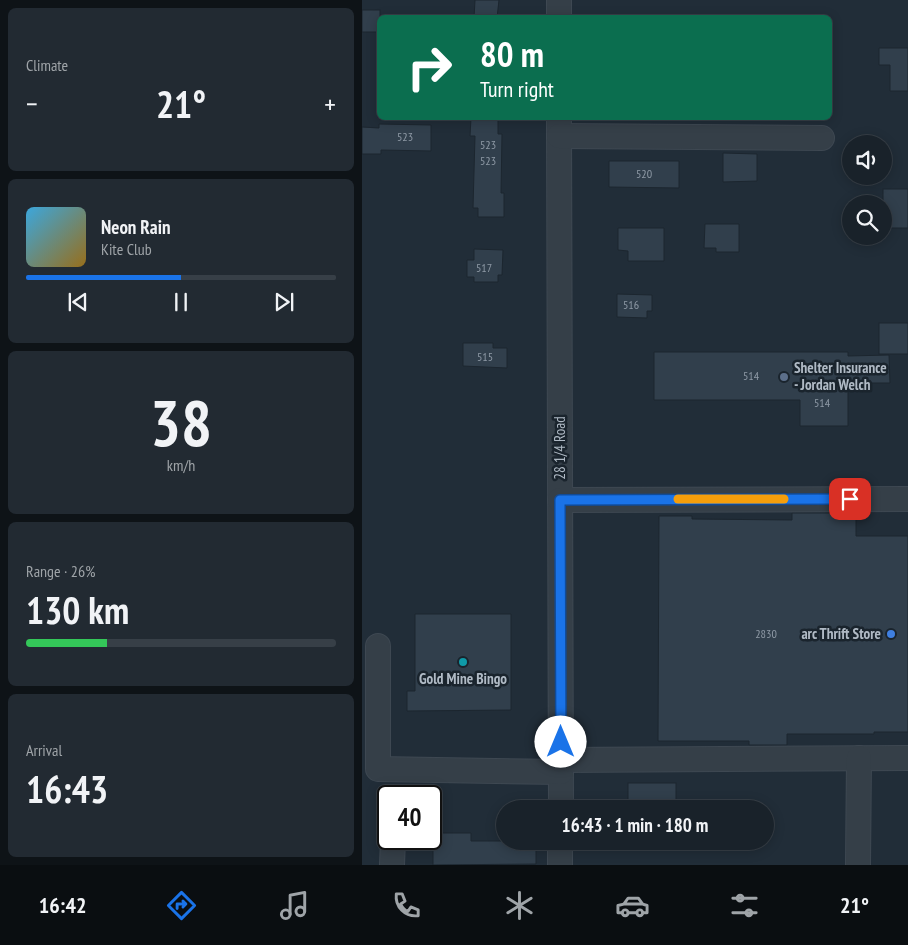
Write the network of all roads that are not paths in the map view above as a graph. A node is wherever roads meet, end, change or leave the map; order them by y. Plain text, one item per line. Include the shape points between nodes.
1 (559, 0) edge
2 (559, 15) edge
3 (559, 127) edge
4 (822, 138) dead end
5 (908, 499) edge
6 (560, 500) junction
7 (378, 646) dead end
8 (859, 758) junction
9 (908, 758) edge
10 (561, 766) junction
11 (561, 800) edge
12 (393, 850) edge
13 (560, 850) edge
14 (392, 865) edge
15 (560, 865) edge
16 (858, 865) edge

1 - 2 street
3 - 4 street
3 - 6 street, 28 1/4 Road
5 - 6 street
6 - 10 street, 28 1/4 Road
7 - 10 street via 378,770
8 - 9 street
8 - 10 street
8 - 16 street
10 - 11 street, 28 1/4 Road
12 - 14 street
13 - 15 street

